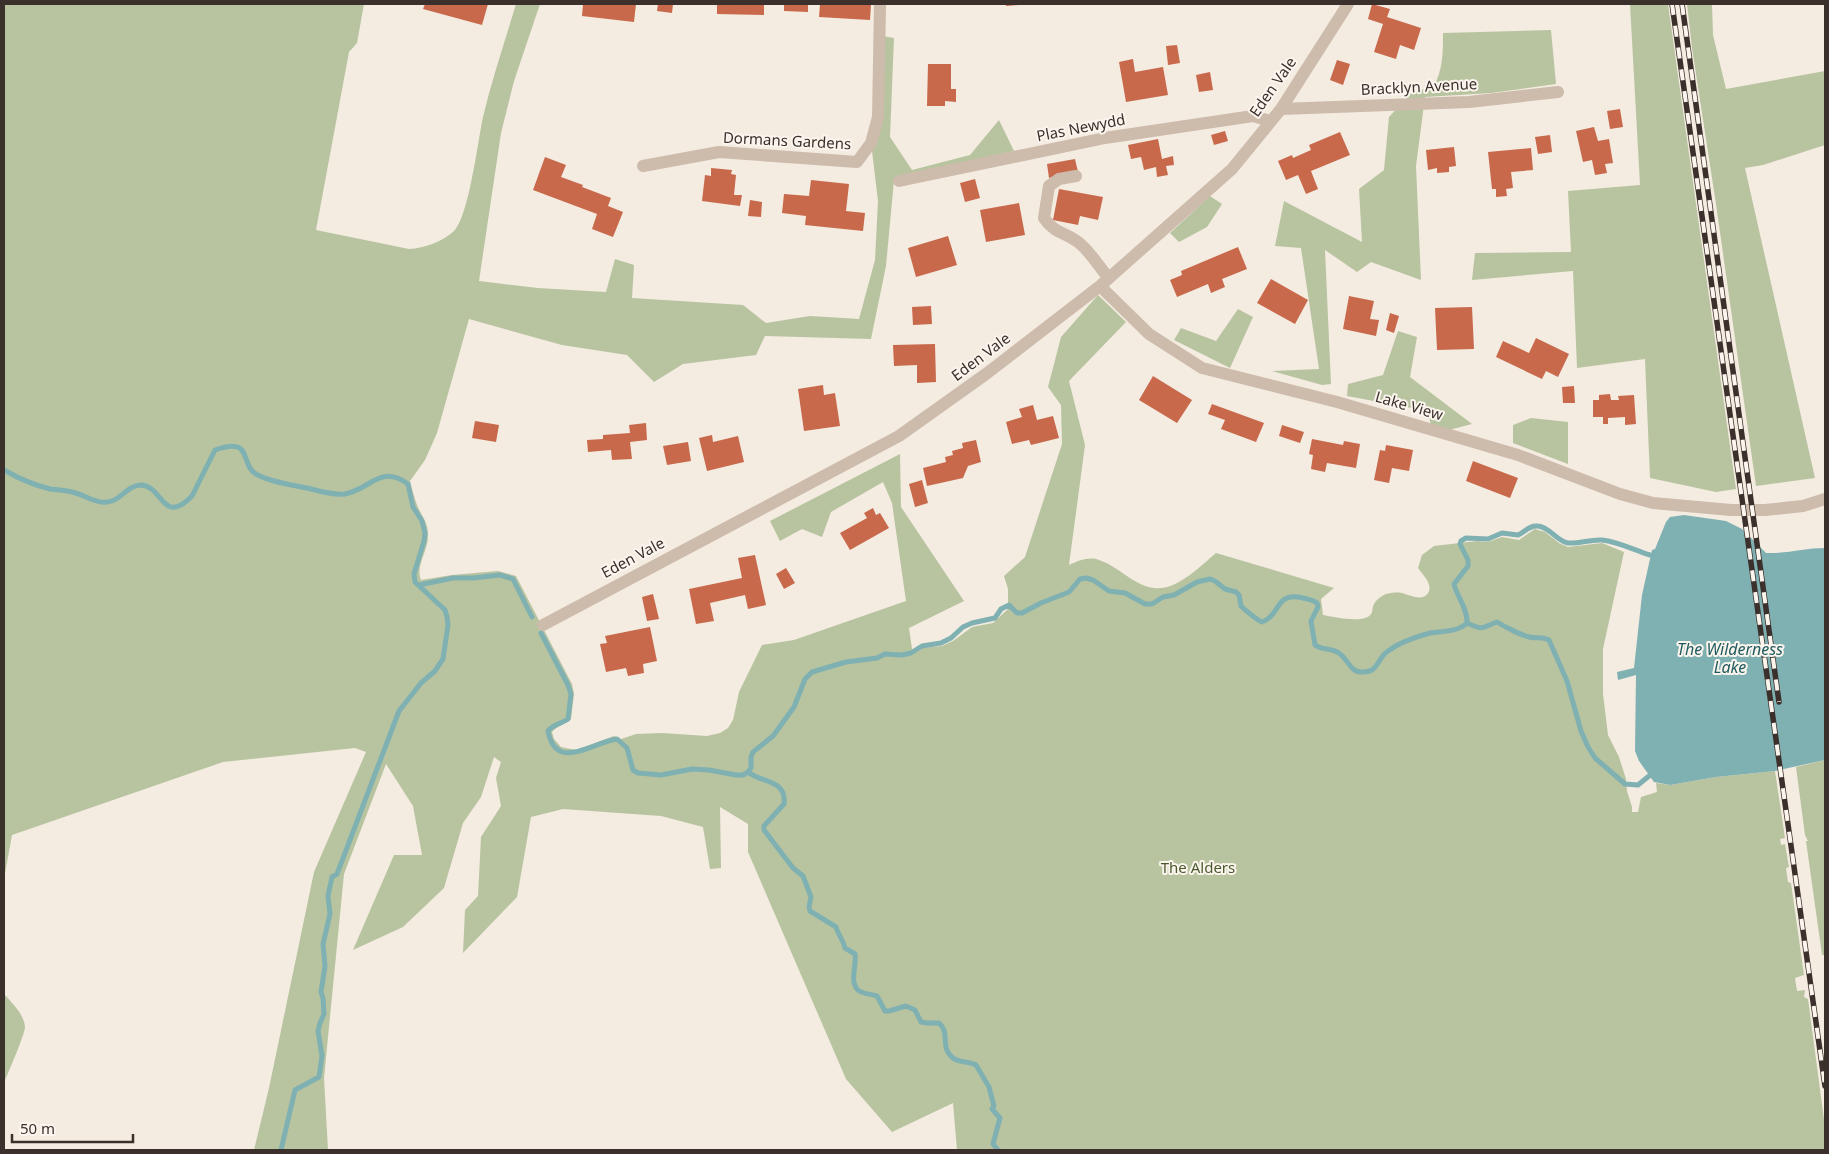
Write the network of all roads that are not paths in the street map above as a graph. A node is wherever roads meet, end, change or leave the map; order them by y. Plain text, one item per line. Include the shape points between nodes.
1 (880, 4) edge
2 (1348, 4) edge
3 (1558, 92) dead end
4 (1281, 109) junction
5 (1270, 121) junction
6 (643, 166) dead end
7 (1076, 176) dead end
8 (899, 181) dead end
9 (1104, 282) junction
10 (1825, 499) edge
11 (542, 625) dead end

1 - 6 street, Dormans Gardens via 878,117 872,143 857,162 719,152
2 - 4 street, Eden Vale
3 - 4 street, Bracklyn Avenue via 1469,102
4 - 5 street, Eden Vale
5 - 8 street, Plas Newydd via 1253,116 1105,138
5 - 9 street, Eden Vale via 1232,169
7 - 9 street, Lake View via 1059,178 1049,186 1044,218 1056,232 1080,243
9 - 10 street, Lake View via 1148,334 1202,368 1337,402 1518,455 1620,494 1653,503 1731,510 1803,506
9 - 11 street, Eden Vale via 986,374 899,436

